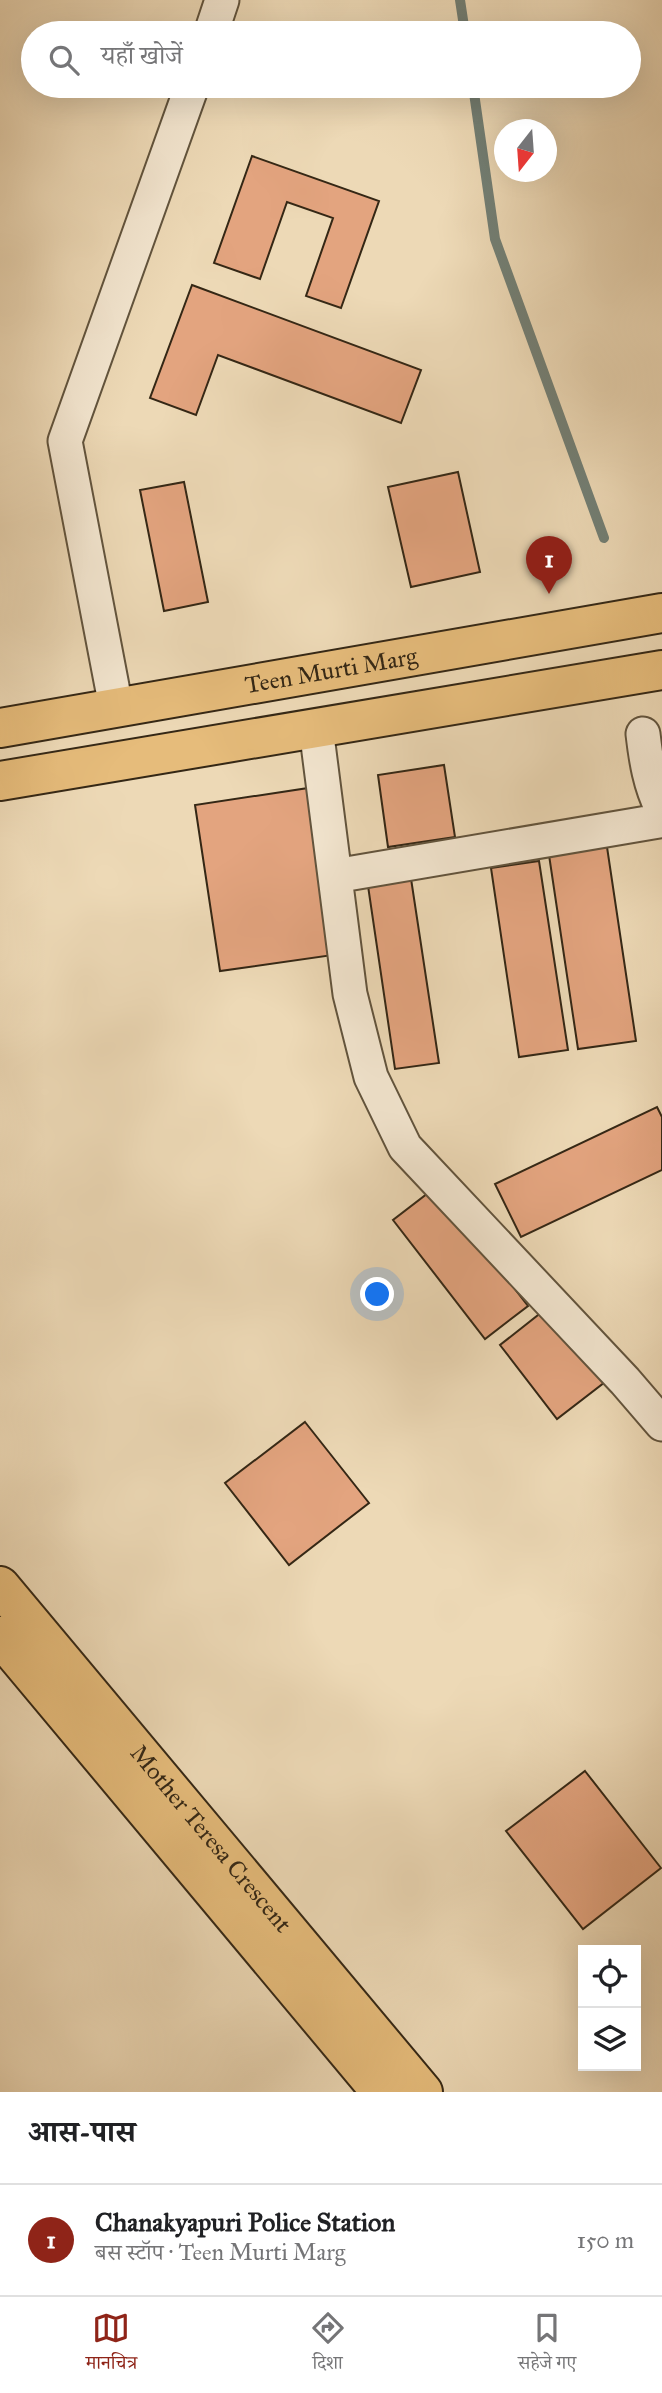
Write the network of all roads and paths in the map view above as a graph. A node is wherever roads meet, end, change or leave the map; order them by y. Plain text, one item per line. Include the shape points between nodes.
1 (222, 0) edge
2 (215, 21) edge
3 (188, 98) edge
4 (662, 612) edge
5 (662, 670) edge
6 (116, 707) junction
7 (0, 728) edge
8 (316, 729) junction
9 (643, 734) dead end
10 (0, 781) edge
11 (660, 815) edge
12 (335, 876) junction
13 (662, 1424) edge
14 (0, 1586) edge
15 (0, 1636) edge
16 (381, 2092) edge
17 (423, 2092) edge

1 - 2 street
3 - 6 street via 65,441
4 - 6 main road, Teen Murti Marg
5 - 8 main road
6 - 7 main road, Teen Murti Marg
8 - 10 main road
8 - 12 street
9 - 11 street
11 - 12 street
12 - 13 street via 350,994 371,1077 405,1147
14 - 17 main road, Mother Teresa Crescent
15 - 16 main road, Mother Teresa Crescent

